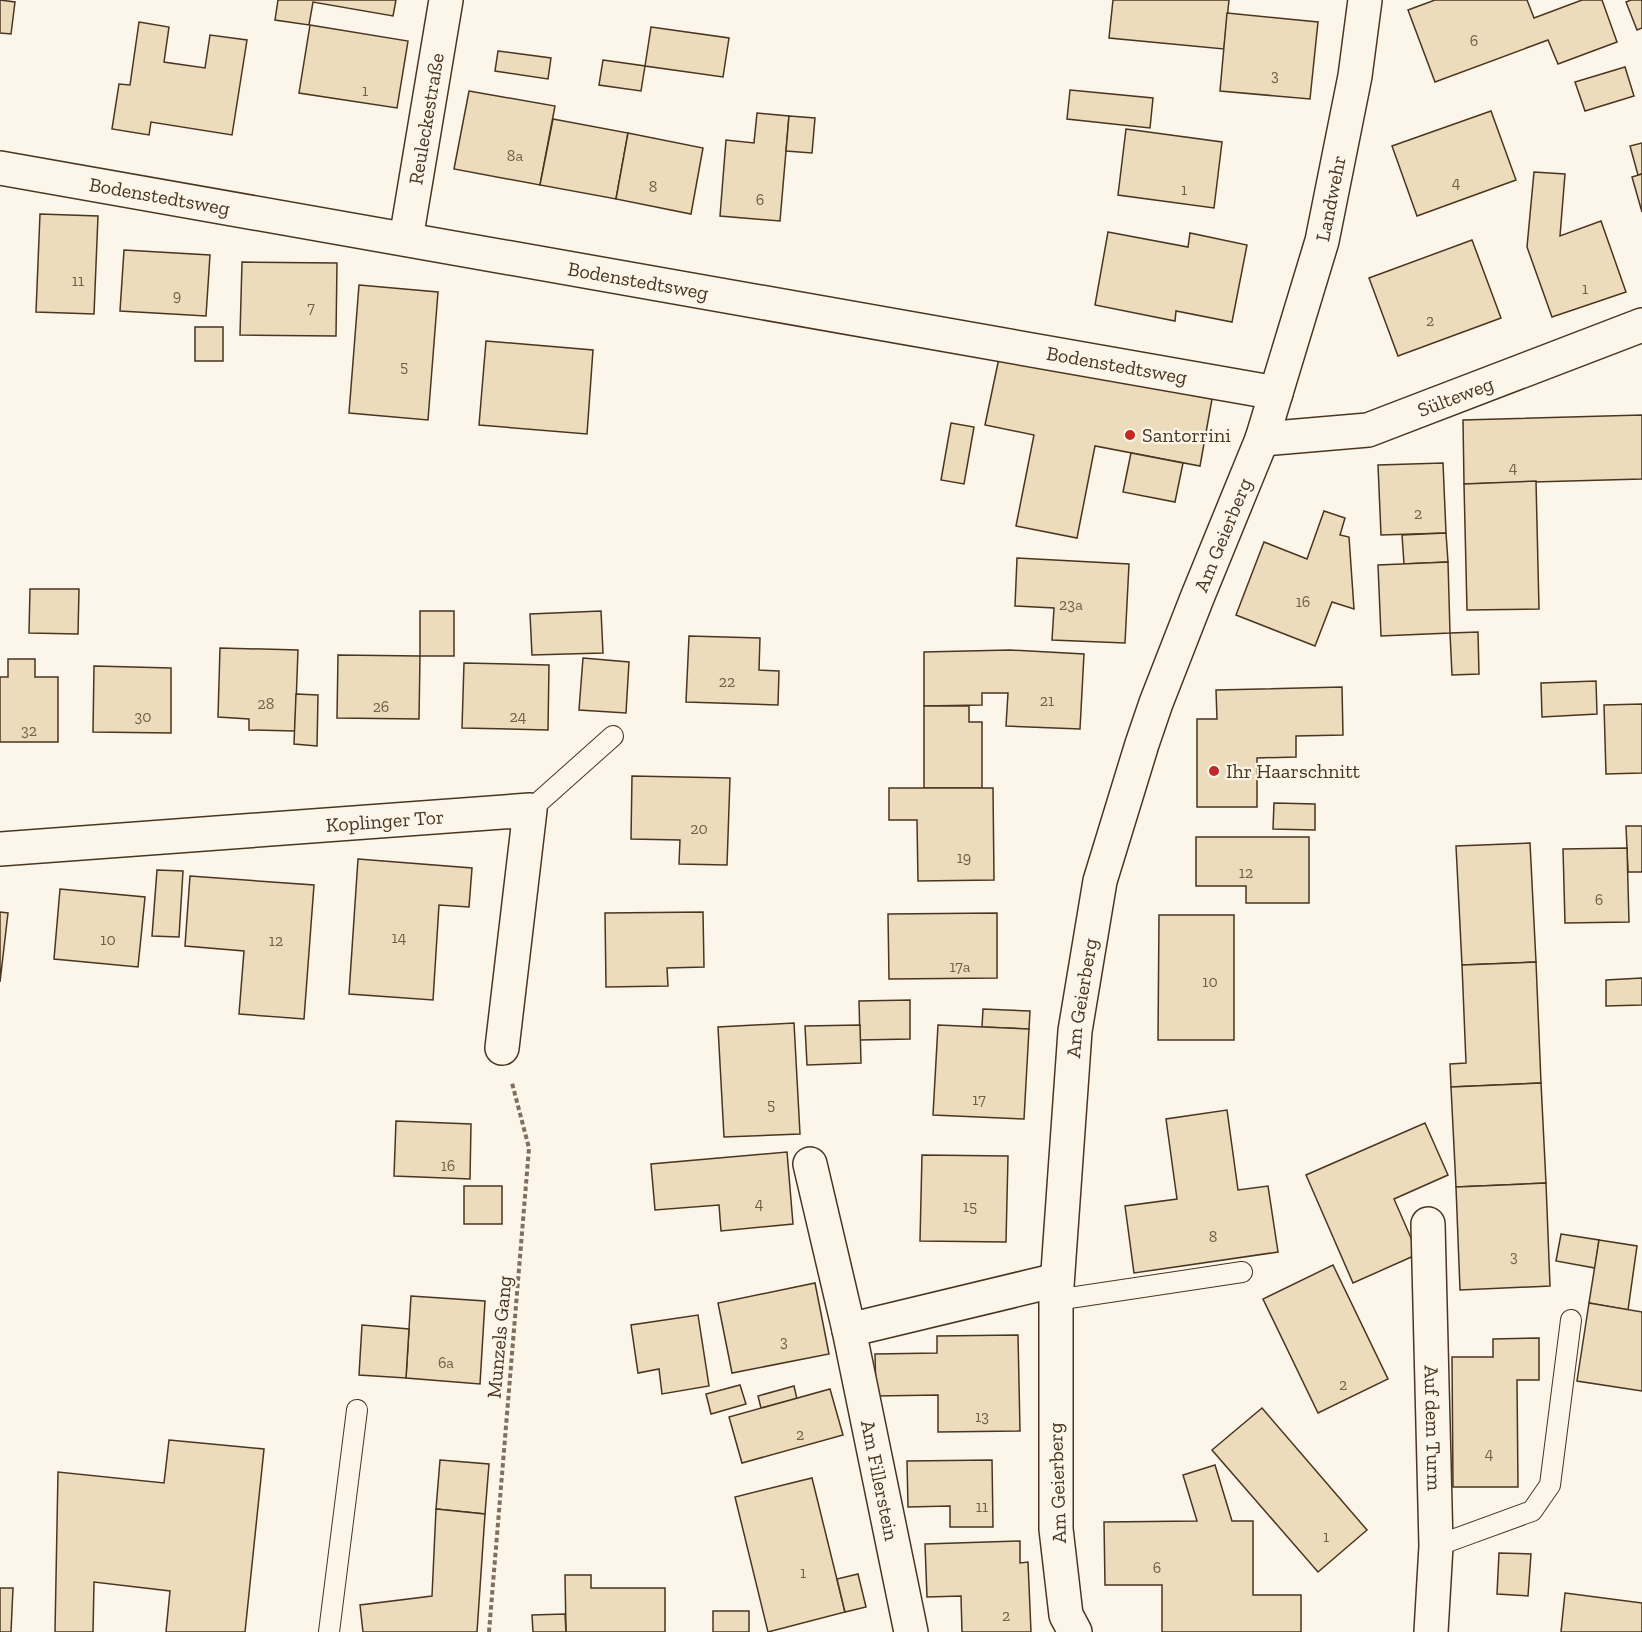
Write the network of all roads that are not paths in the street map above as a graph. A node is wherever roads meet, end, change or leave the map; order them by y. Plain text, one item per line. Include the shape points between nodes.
1 (446, 0) edge
2 (1365, 0) edge
3 (0, 168) edge
4 (406, 239) junction
5 (1642, 325) edge
6 (1276, 393) junction
7 (1262, 440) junction
8 (613, 736) dead end
9 (530, 810) junction
10 (0, 849) edge
11 (502, 1048) road end
12 (810, 1164) dead end
13 (1428, 1224) dead end
14 (1242, 1272) dead end
15 (1056, 1290) junction
16 (1571, 1320) dead end
17 (849, 1330) junction
18 (357, 1410) dead end
19 (1436, 1546) junction
20 (329, 1632) edge
21 (911, 1632) edge
22 (1075, 1632) edge
23 (1431, 1632) edge

1 - 4 street, Reuleckestraße
2 - 6 street, Landwehr via 1355,76 1322,241
3 - 4 street, Bodenstedtsweg
4 - 6 street, Bodenstedtsweg
5 - 7 street, Sülteweg via 1368,430
6 - 7 street, Am Geierberg
7 - 15 street, Am Geierberg via 1156,703 1100,881 1075,1030
8 - 9 lane
9 - 10 street, Koplinger Tor
9 - 11 street
12 - 17 street, Am Fillerstein
13 - 19 street, Auf dem Turm
14 - 15 lane
15 - 17 street
15 - 22 street, Am Geierberg via 1056,1528 1066,1614
16 - 19 lane via 1550,1485 1532,1511
17 - 21 street, Am Fillerstein
18 - 20 lane
19 - 23 street, Auf dem Turm

